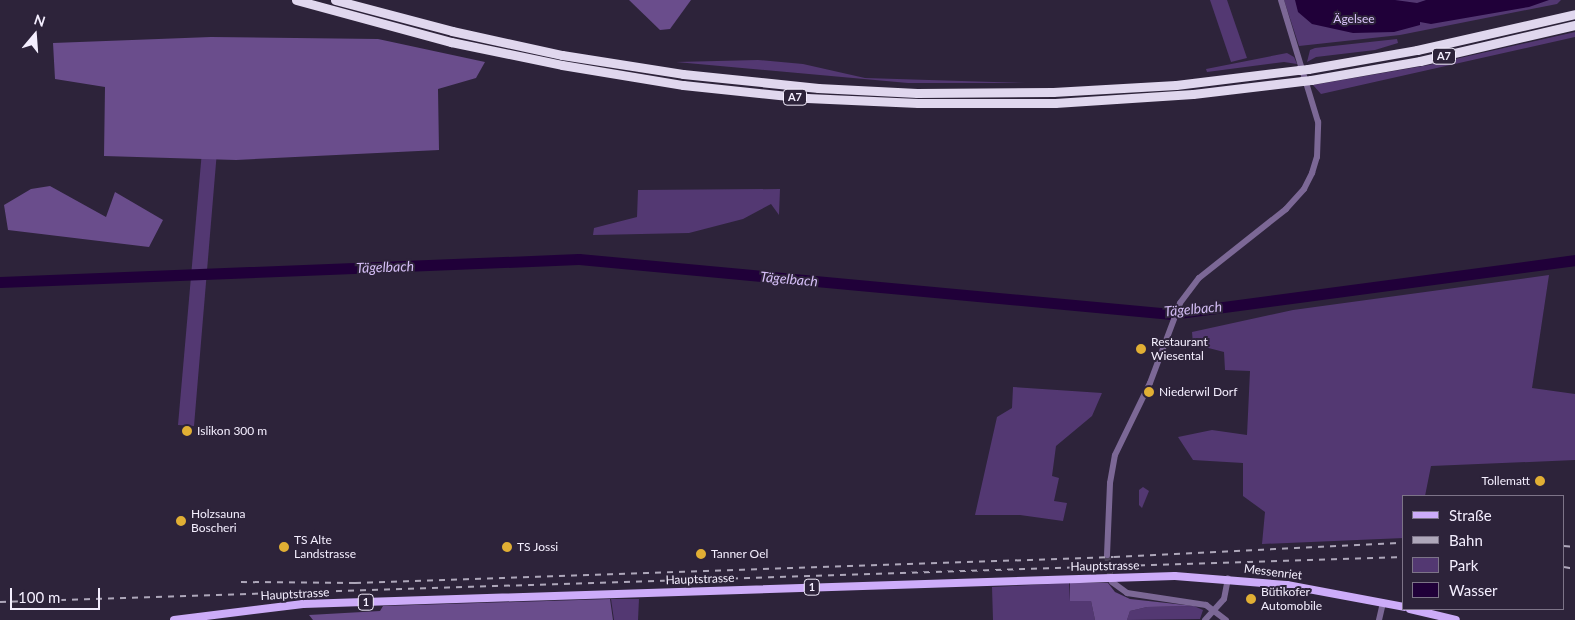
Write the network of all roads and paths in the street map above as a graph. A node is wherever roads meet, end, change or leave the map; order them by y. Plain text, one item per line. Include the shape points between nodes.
1 (296, 0) edge
2 (335, 0) edge
3 (1281, 0) edge
4 (1575, 14) edge
5 (1575, 25) edge
6 (1107, 555) tunnel mouth
7 (1228, 578) junction
8 (1112, 582) dead end
9 (1384, 602) junction
10 (1402, 606) edge
11 (1414, 610) edge
12 (1216, 611) junction
13 (174, 620) edge
14 (1205, 620) edge
15 (1226, 620) edge
16 (1379, 620) edge
17 (1456, 620) edge

1 - 5 highway, A7 via 451,42 554,64 675,84 800,97 934,104 1055,103 1185,95 1307,80 1456,53
2 - 4 highway, A7 via 452,31 562,55 683,74 804,87 934,93 1053,92 1184,84 1303,70 1436,46
3 - 6 street via 1318,122 1317,157 1312,173 1304,189 1286,209 1195,282 1175,314 1150,383 1115,455 1110,483
7 - 9 main road, Messenriet / 1
7 - 12 street via 1226,595
7 - 13 main road, Hauptstrasse / 1 via 1098,577 302,604
8 - 12 street via 1128,593 1202,604
9 - 10 main road, Messenriet / 1
9 - 16 street
11 - 17 main road
12 - 14 street
12 - 15 street

